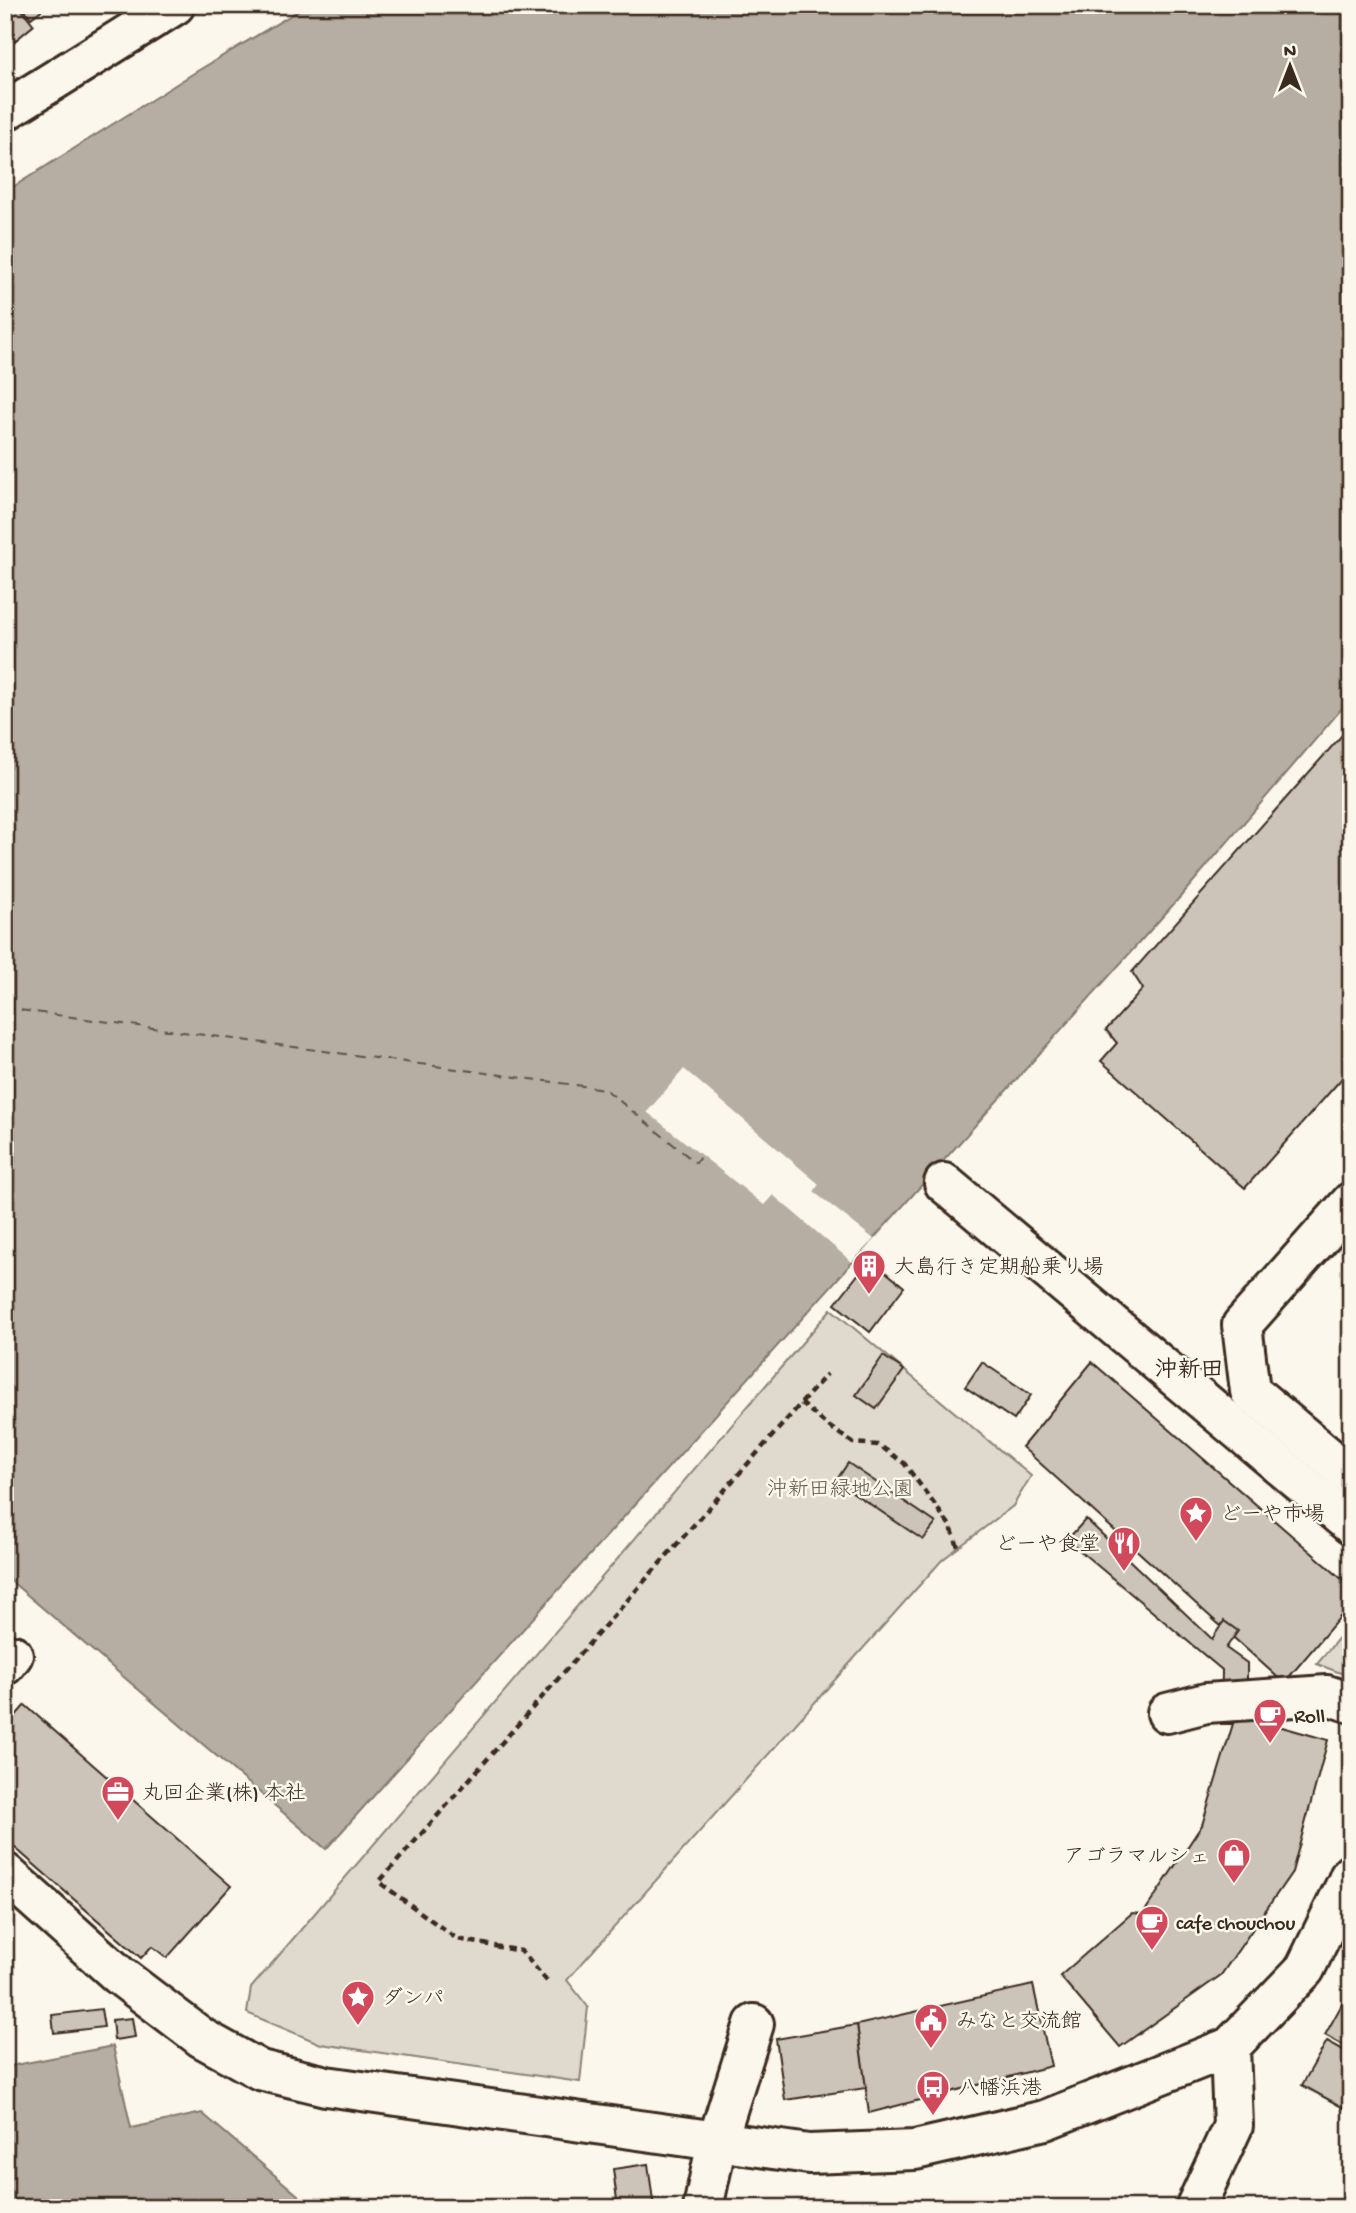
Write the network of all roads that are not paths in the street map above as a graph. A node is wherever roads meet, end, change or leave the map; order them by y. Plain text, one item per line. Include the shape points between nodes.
1 (175, 5) edge
2 (5, 111) edge
3 (944, 1183) dead end
4 (1351, 1202) edge
5 (1351, 1476) edge
6 (1351, 1525) edge
7 (1351, 1703) edge
8 (1167, 1713) dead end
9 (5, 1873) edge
10 (1350, 1876) edge
11 (754, 2024) dead end
12 (1230, 2047) junction
13 (718, 2142) junction
14 (703, 2208) edge
15 (1195, 2208) edge

1 - 2 street
3 - 6 street
4 - 5 street via 1242,1325 1250,1391
7 - 8 street via 1326,1695 1206,1703
9 - 13 street via 119,1975 202,2038 260,2070 326,2086
10 - 12 street via 1305,1969
11 - 13 street
12 - 13 street via 1045,2120 915,2150 808,2154
12 - 15 street via 1233,2126
13 - 14 street

